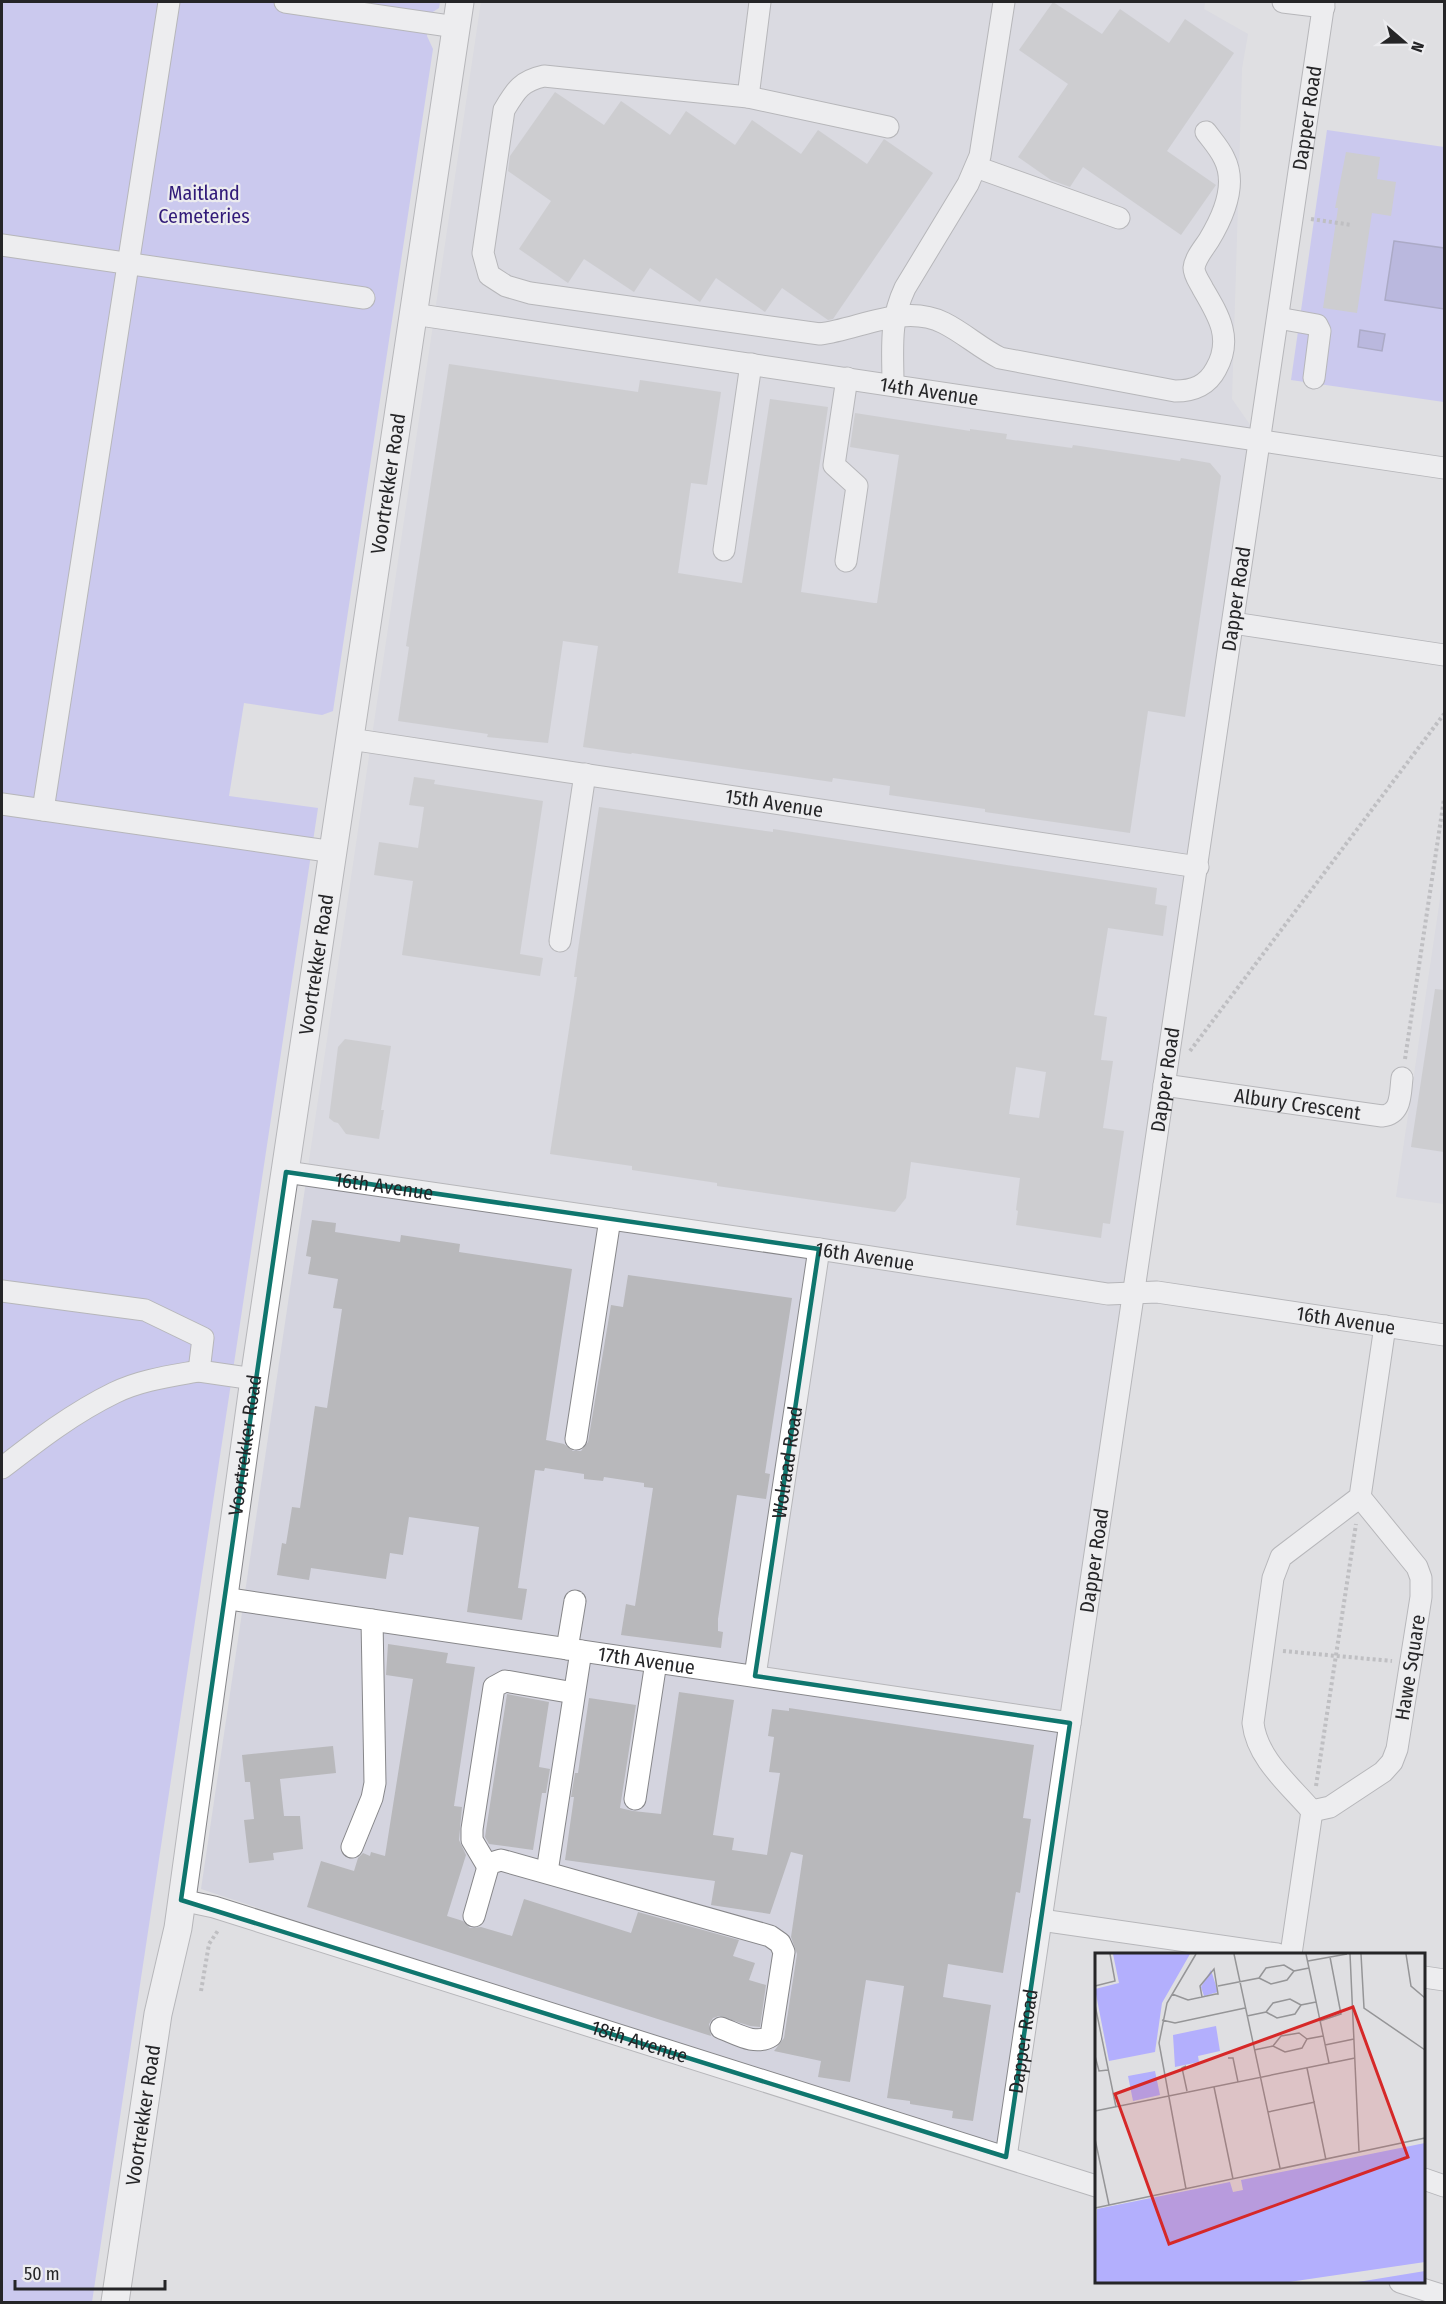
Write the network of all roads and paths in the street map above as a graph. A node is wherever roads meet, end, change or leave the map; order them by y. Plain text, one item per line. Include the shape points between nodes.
1 (169, 2) edge
2 (285, 2) edge
3 (760, 2) edge
4 (1004, 2) edge
5 (1283, 2) edge
6 (1324, 4) edge
7 (458, 14) edge
8 (748, 97) junction
9 (888, 127) dead end
10 (1206, 132) dead end
11 (976, 167) junction
12 (1293, 216) junction
13 (1119, 218) dead end
14 (1352, 225) dead end
15 (2, 245) edge
16 (129, 262) junction
17 (364, 298) dead end
18 (413, 314) junction
19 (895, 316) junction
20 (1278, 318) junction
21 (751, 364) junction
22 (847, 378) junction
23 (1314, 378) dead end
24 (893, 385) junction
25 (1260, 440) junction
26 (1444, 468) edge
27 (724, 550) dead end
28 (846, 561) dead end
29 (1233, 623) junction
30 (1444, 655) edge
31 (1444, 714) edge
32 (350, 739) junction
33 (585, 774) junction
34 (1444, 799) edge
35 (2, 804) edge
36 (43, 810) junction
37 (334, 852) junction
38 (1198, 867) junction
39 (560, 941) dead end
40 (1185, 1056) dead end
41 (1402, 1078) joint
42 (1164, 1085) junction
43 (286, 1172) junction
44 (610, 1219) junction
45 (819, 1249) junction
46 (2, 1291) edge
47 (1133, 1293) junction
48 (1385, 1326) junction
49 (1444, 1335) edge
50 (199, 1371) junction
51 (254, 1379) junction
52 (576, 1439) dead end
53 (2, 1468) edge
54 (1360, 1497) junction
55 (223, 1598) junction
56 (574, 1601) dead end
57 (372, 1620) junction
58 (1263, 1649) junction
59 (574, 1650) junction
60 (1336, 1656) junction
61 (656, 1662) junction
62 (1411, 1663) junction
63 (754, 1676) junction
64 (574, 1693) junction
65 (1070, 1723) junction
66 (635, 1799) dead end
67 (1312, 1811) junction
68 (352, 1847) dead end
69 (488, 1867) junction
70 (547, 1872) junction
71 (181, 1900) junction
72 (474, 1916) dead end
73 (1041, 1920) junction
74 (223, 1926) dead end
75 (1208, 1950) edge
76 (1260, 1953) edge
77 (1292, 1953) edge
78 (201, 1991) dead end
79 (721, 2028) dead end
80 (1006, 2157) junction
81 (1425, 2179) edge
82 (1095, 2186) edge
83 (1444, 2186) edge
84 (131, 2259) junction
85 (1403, 2283) edge
86 (1444, 2296) edge
87 (115, 2302) edge
88 (134, 2302) edge

1 - 16 street
2 - 7 street via 428,24
3 - 8 street
4 - 11 street
5 - 6 street
6 - 12 street, Dapper Road
7 - 18 main road, Voortrekker Road
8 - 9 street
8 - 19 street via 544,76 528,79 504,110 483,253 489,274 506,286 530,293 820,334
10 - 19 street via 1224,158 1229,180 1222,219 1194,267 1220,318 1225,344 1212,377 1202,386 1175,392 1021,363 1000,358 944,323
11 - 13 street
11 - 19 street via 904,288
12 - 14 path
12 - 20 street, Dapper Road
15 - 16 street
16 - 17 street
16 - 36 street
18 - 21 street, 14th Avenue
18 - 32 main road, Voortrekker Road
19 - 24 street
20 - 23 street via 1317,325 1320,331
20 - 25 street, Dapper Road
21 - 22 street, 14th Avenue
21 - 27 street
22 - 24 street, 14th Avenue
22 - 28 street via 834,465 857,486
24 - 25 street, 14th Avenue
25 - 26 street, 14th Avenue
25 - 29 street, Dapper Road
29 - 30 street
29 - 38 street, Dapper Road
31 - 40 path
32 - 33 street, 15th Avenue
32 - 37 main road, Voortrekker Road
33 - 38 street, 15th Avenue
33 - 39 street
34 - 41 path
35 - 36 street
36 - 37 street
37 - 43 main road, Voortrekker Road
38 - 42 street, Dapper Road
41 - 42 street, Albury Crescent via 1396,1110 1382,1116
42 - 47 street, Dapper Road
43 - 44 street, 16th Avenue
43 - 51 main road, Voortrekker Road
44 - 45 street, 16th Avenue
44 - 52 street
45 - 47 street, 16th Avenue via 1108,1294
45 - 63 street, Wolraad Road
46 - 50 street via 145,1310 203,1338
47 - 48 street, 16th Avenue via 1157,1292
47 - 65 street, Dapper Road
48 - 49 street, 16th Avenue
48 - 54 street
50 - 51 street
50 - 53 street via 115,1392 54,1427
51 - 55 main road, Voortrekker Road
54 - 58 street via 1281,1557 1273,1578
54 - 60 path
54 - 62 street, Hawe Square via 1418,1567 1421,1597
55 - 57 street, 17th Avenue
55 - 71 main road, Voortrekker Road
56 - 59 street
57 - 59 street, 17th Avenue
57 - 68 street via 375,1783
58 - 60 path
58 - 67 street via 1253,1724 1255,1738 1262,1753
59 - 61 street, 17th Avenue
59 - 64 street
60 - 62 path
60 - 67 path
61 - 63 street, 17th Avenue
61 - 66 street
62 - 67 street, Hawe Square via 1392,1762 1329,1807
63 - 65 street, 17th Avenue
64 - 69 street via 505,1681 494,1687 472,1829 472,1840
64 - 70 street
65 - 73 street, Dapper Road
67 - 77 street
69 - 70 street via 501,1860
69 - 72 street
70 - 79 street via 780,1942 784,1952 771,2036 753,2040
71 - 80 street, 18th Avenue via 214,1906
71 - 84 main road, Voortrekker Road via 177,2005
73 - 75 street
73 - 80 street, Dapper Road
74 - 78 path via 209,1944
75 - 76 street
80 - 82 street, 18th Avenue
81 - 83 street
84 - 87 main road, Voortrekker Road
84 - 88 main road, Voortrekker Road
85 - 86 street

